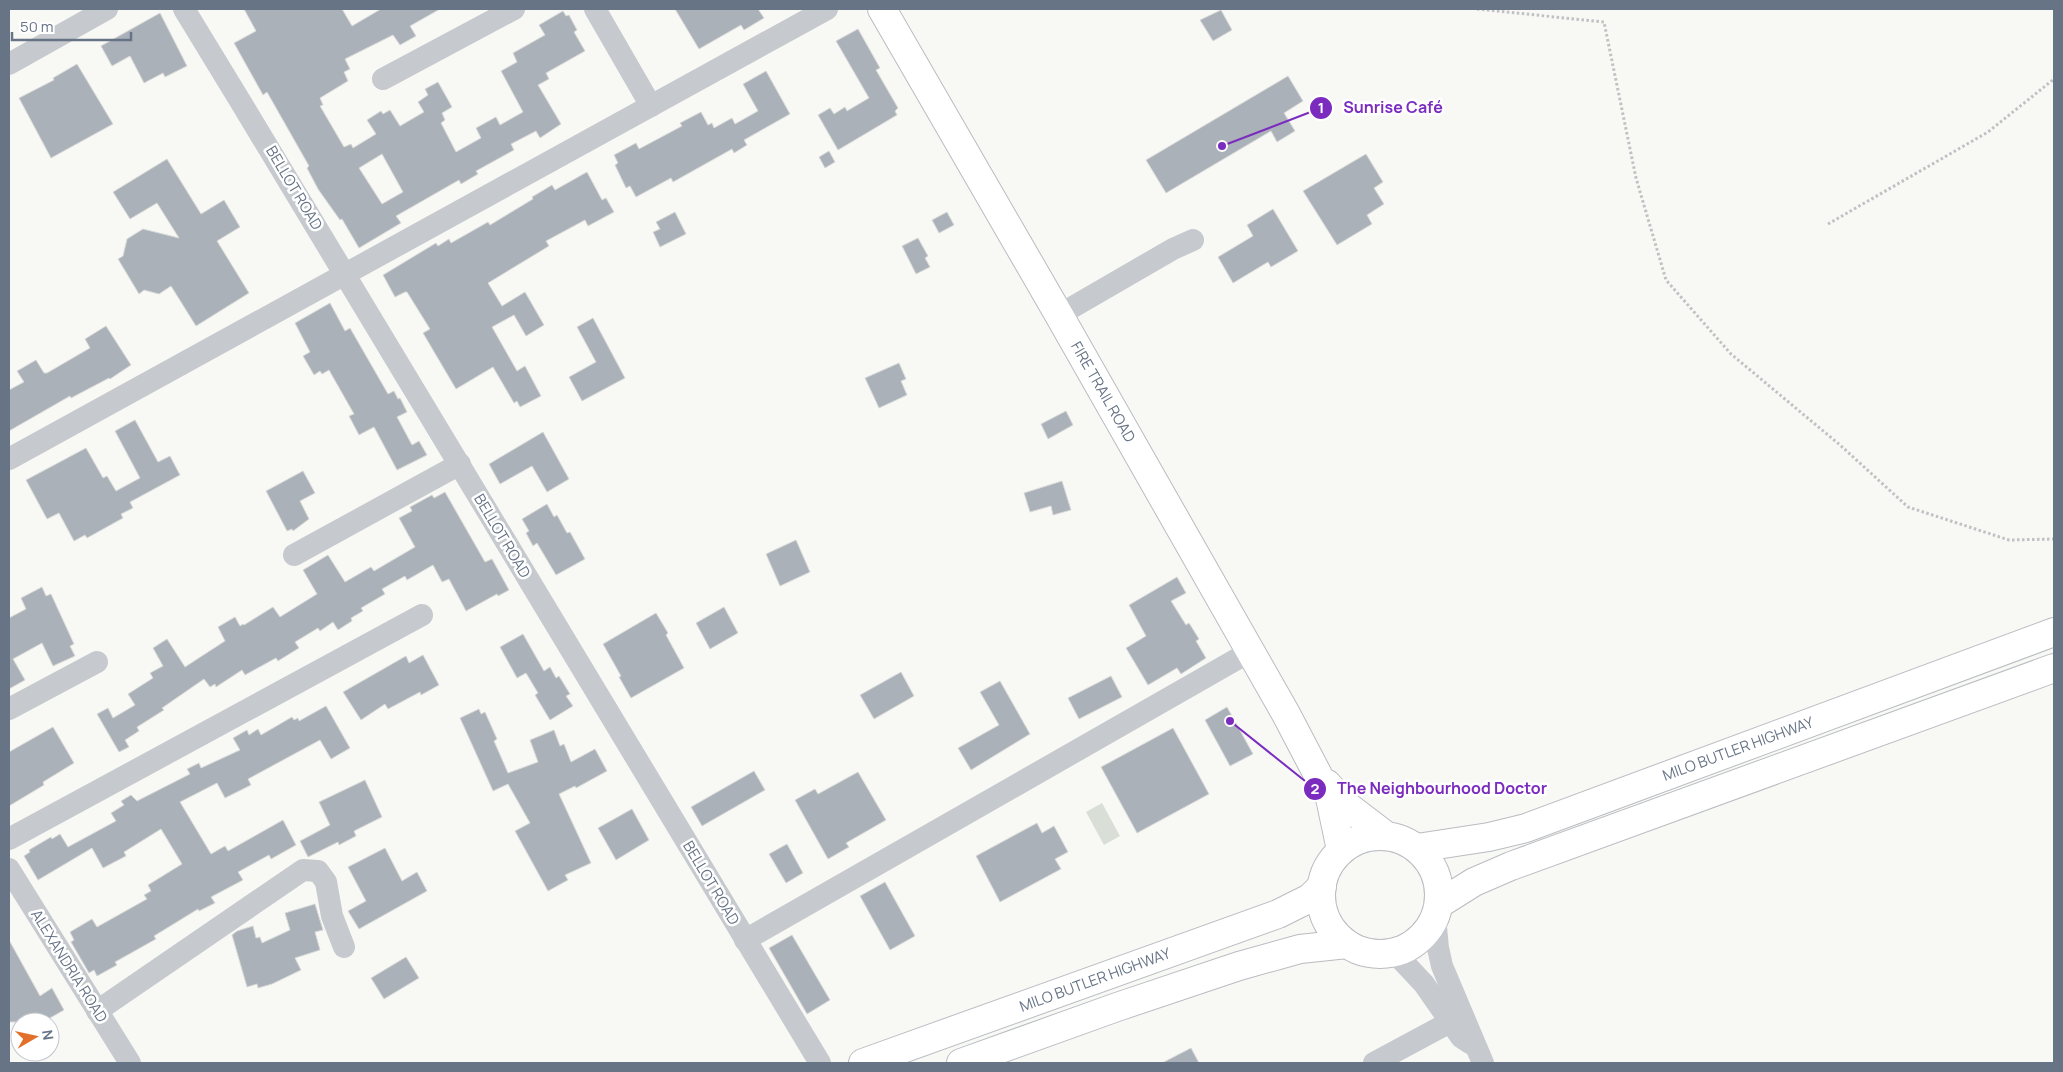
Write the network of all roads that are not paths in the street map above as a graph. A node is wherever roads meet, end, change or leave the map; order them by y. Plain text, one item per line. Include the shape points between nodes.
1 (107, 9) edge
2 (184, 9) edge
3 (514, 9) edge
4 (595, 9) edge
5 (827, 9) edge
6 (882, 9) edge
7 (9, 64) edge
8 (383, 79) dead end
9 (651, 106) junction
10 (1193, 240) dead end
11 (346, 274) junction
12 (1059, 316) junction
13 (9, 459) edge
14 (460, 464) junction
15 (294, 556) dead end
16 (422, 615) dead end
17 (2054, 632) edge
18 (1250, 650) junction
19 (96, 662) dead end
20 (2054, 668) edge
21 (9, 709) edge
22 (1321, 778) junction
23 (1385, 835) junction
24 (9, 839) edge
25 (1417, 848) junction
26 (1341, 850) junction
27 (9, 869) edge
28 (1322, 886) junction
29 (1437, 911) junction
30 (745, 940) junction
31 (1347, 944) junction
32 (344, 947) dead end
33 (1394, 952) junction
34 (97, 1011) junction
35 (1450, 1022) junction
36 (1479, 1055) edge
37 (130, 1063) edge
38 (820, 1063) edge
39 (863, 1063) edge
40 (961, 1063) edge
41 (1374, 1063) edge

1 - 7 street
2 - 11 street, BELLOT ROAD
3 - 8 street
4 - 9 street
5 - 9 street
6 - 12 main road, FIRE TRAIL ROAD
9 - 11 street
10 - 12 street
11 - 13 street
11 - 14 street, BELLOT ROAD
12 - 18 main road, FIRE TRAIL ROAD
14 - 15 street
14 - 30 street, BELLOT ROAD
16 - 24 street
17 - 25 main road, MILO BUTLER HIGHWAY via 1526,828 1489,838
18 - 22 main road, FIRE TRAIL ROAD
18 - 30 street
19 - 21 street
20 - 29 main road via 1510,866 1474,882
22 - 23 main road, FIRE TRAIL ROAD via 1347,806
22 - 26 main road, FIRE TRAIL ROAD via 1333,807
23 - 25 main road via 1397,837
23 - 26 main road via 1357,840
25 - 29 main road via 1436,874 1439,889
26 - 28 main road via 1328,867
27 - 34 street, ALEXANDRIA ROAD
28 - 31 main road via 1322,908 1326,918
28 - 39 main road, MILO BUTLER HIGHWAY via 1310,898 1278,914
29 - 33 main road via 1430,928 1414,944
29 - 36 street via 1442,966
30 - 38 street, BELLOT ROAD
31 - 33 main road via 1370,953
31 - 40 main road via 1272,956 1116,1007
32 - 34 street via 332,916 326,882 318,871 303,870
33 - 35 street via 1424,984
34 - 37 street, ALEXANDRIA ROAD
35 - 36 street
35 - 41 street

